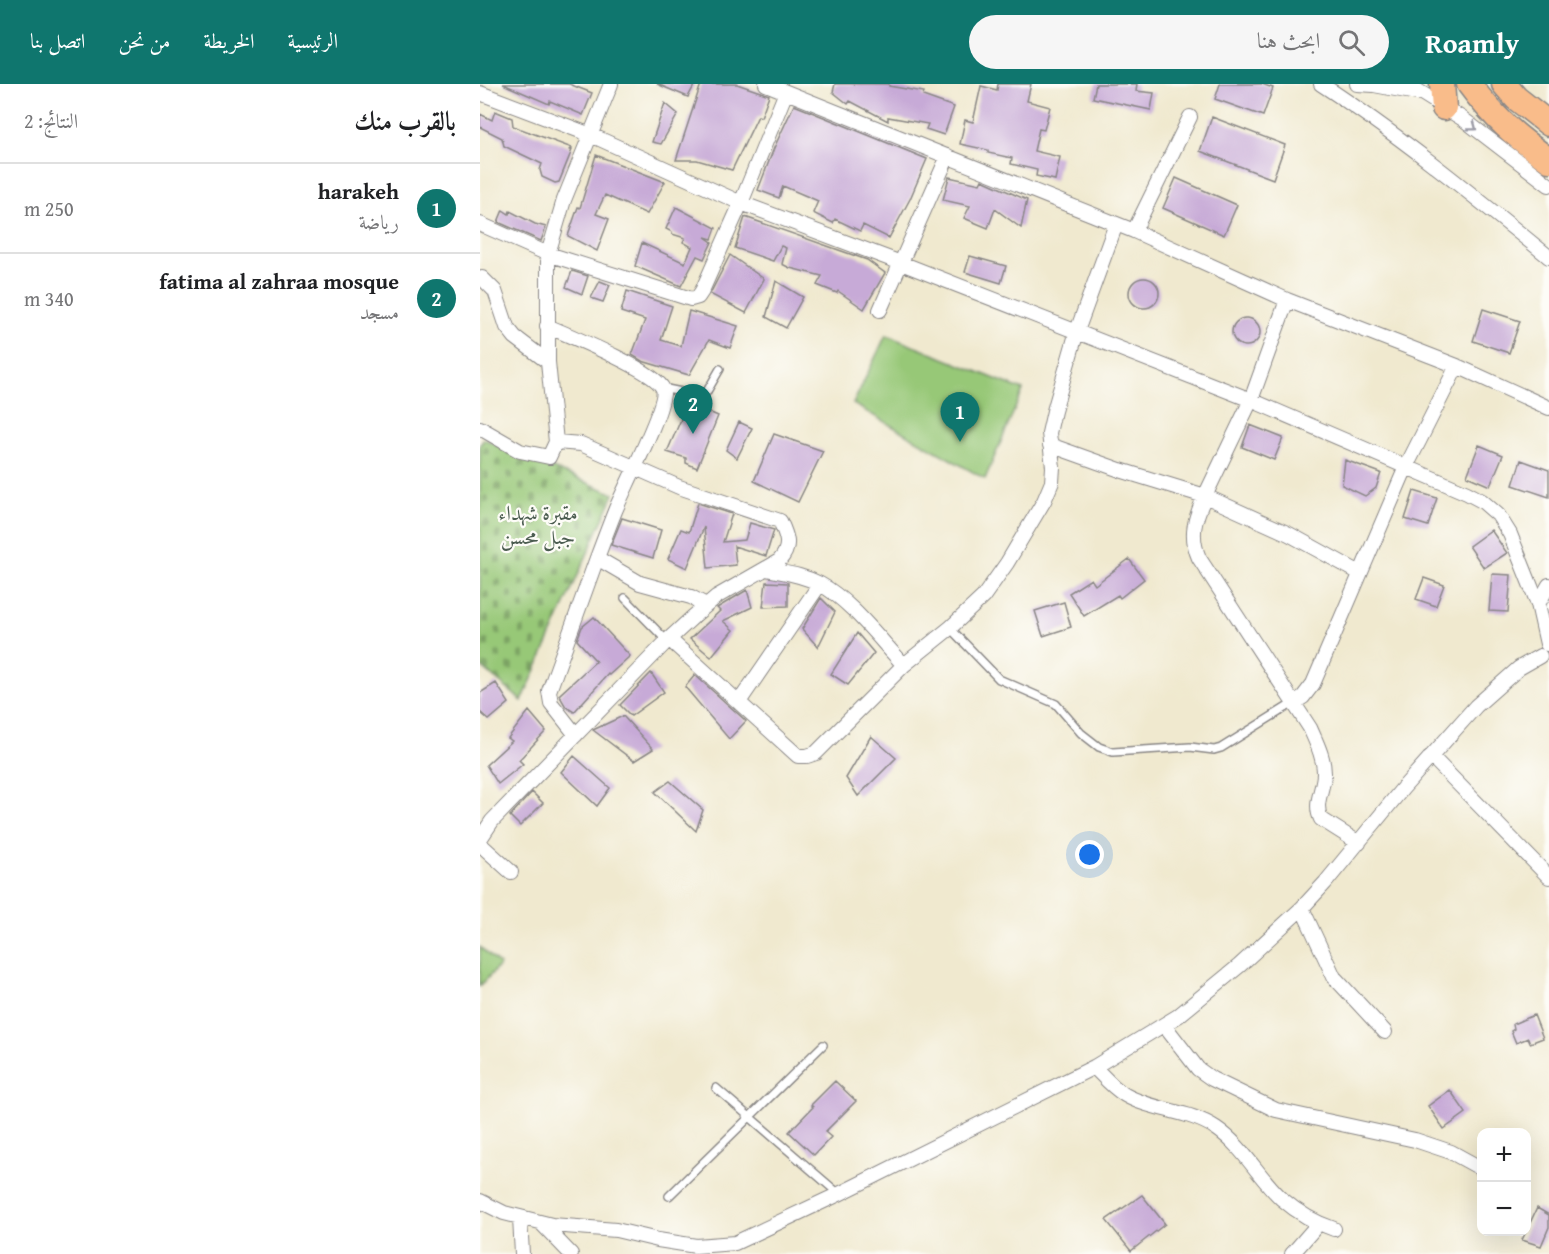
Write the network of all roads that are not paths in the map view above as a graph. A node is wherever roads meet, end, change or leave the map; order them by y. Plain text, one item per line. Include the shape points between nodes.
1 (611, 84) edge
2 (766, 84) edge
3 (1321, 84) edge
4 (1357, 84) edge
5 (1407, 84) edge
6 (1468, 84) edge
7 (1477, 84) edge
8 (1504, 84) edge
9 (786, 92) junction
10 (480, 93) edge
11 (1436, 95) edge
12 (1190, 117) dead end
13 (1549, 124) edge
14 (591, 135) junction
15 (1549, 149) edge
16 (948, 156) junction
17 (1549, 160) edge
18 (1549, 185) edge
19 (741, 203) junction
20 (480, 224) edge
21 (1116, 224) junction
22 (1134, 231) junction
23 (548, 254) junction
24 (1549, 258) edge
25 (901, 263) junction
26 (482, 278) dead end
27 (1287, 300) junction
28 (880, 310) dead end
29 (547, 326) junction
30 (1077, 331) junction
31 (548, 362) junction
32 (1456, 366) junction
33 (720, 369) dead end
34 (663, 388) junction
35 (1251, 400) junction
36 (1549, 408) edge
37 (480, 428) edge
38 (556, 442) junction
39 (1050, 445) junction
40 (1406, 466) junction
41 (633, 467) junction
42 (1205, 496) junction
43 (597, 558) junction
44 (766, 569) junction
45 (1360, 573) junction
46 (820, 585) junction
47 (1549, 585) edge
48 (625, 598) dead end
49 (1538, 604) junction
50 (706, 606) junction
51 (950, 628) junction
52 (668, 640) junction
53 (1548, 643) edge
54 (1544, 660) edge
55 (904, 665) junction
56 (739, 702) junction
57 (1295, 702) junction
58 (576, 735) junction
59 (1431, 756) junction
60 (486, 825) edge
61 (480, 839) edge
62 (1359, 843) junction
63 (480, 844) edge
64 (512, 872) dead end
65 (1549, 877) edge
66 (1302, 908) junction
67 (1164, 1025) junction
68 (1385, 1032) dead end
69 (823, 1045) dead end
70 (1094, 1067) junction
71 (716, 1088) dead end
72 (751, 1118) junction
73 (1477, 1166) edge
74 (840, 1194) junction
75 (669, 1196) dead end
76 (480, 1201) edge
77 (520, 1218) junction
78 (541, 1222) junction
79 (1319, 1224) junction
80 (1334, 1229) dead end
81 (522, 1254) edge
82 (571, 1254) edge
83 (1292, 1254) edge

1 - 14 street
2 - 9 street
3 - 24 street via 1488,207
4 - 11 street
5 - 11 street
6 - 17 highway via 1511,133
7 - 15 highway via 1510,118
8 - 13 highway
9 - 16 street
9 - 19 street
10 - 14 street
11 -> 18 street
12 - 22 street
14 - 19 street
14 - 23 street via 564,200
16 - 21 street
16 - 25 street
19 - 23 street via 701,294 694,298
19 - 25 street
20 - 23 street
21 - 22 street
21 - 30 street
22 - 27 street
23 - 29 street
25 - 28 street
25 - 30 street
26 - 31 street via 495,291 507,327
27 - 32 street
27 - 35 street
29 - 31 street
29 - 34 street via 640,370
30 - 35 street
30 - 39 street via 1051,423
31 - 38 street
32 - 36 street
32 - 40 street
33 - 34 lane via 701,396
34 - 41 street via 658,416
35 - 40 street
35 - 42 street
37 - 38 street via 520,451 549,457
38 - 41 street via 581,444
39 - 42 street
39 - 51 street via 1052,482 1044,501 995,582
40 - 45 street
40 - 49 street via 1467,493 1498,515 1510,534
41 - 43 street
41 - 44 street via 780,521 787,536 786,554
42 - 45 street via 1289,534
42 - 57 street via 1193,529 1193,544 1199,558
43 - 50 street via 640,583 691,597
43 - 58 street via 549,691 551,703
44 - 46 street
44 - 50 street
45 - 57 street via 1313,684
46 - 55 street via 863,621
46 - 56 street
47 - 49 street
48 - 52 lane
49 - 53 street
50 - 52 street
51 - 55 street
51 - 57 lane via 999,679 1056,704 1081,733 1113,752 1190,747 1214,750
52 - 56 street
52 - 58 street
53 - 54 street via 1541,648
54 - 59 street via 1519,669 1489,693
55 - 56 street via 816,753 807,756 798,756
57 - 62 street via 1322,761 1323,784 1317,812 1326,823
58 - 60 street
59 - 62 street
59 - 65 street
60 - 61 street
62 - 66 street
63 - 64 street
66 - 67 street via 1213,989
66 - 68 street via 1334,977
67 - 70 street
67 - 73 street via 1198,1069 1276,1110 1415,1140
69 - 72 lane
70 - 74 street
70 - 79 street via 1126,1096 1215,1127 1238,1146 1283,1199
71 - 72 lane
72 - 74 lane
72 - 75 lane
74 - 78 street via 735,1243 720,1245 696,1246 616,1230
76 - 77 street
77 - 78 street
77 - 81 street
78 - 82 street
79 - 80 street
79 - 83 street

